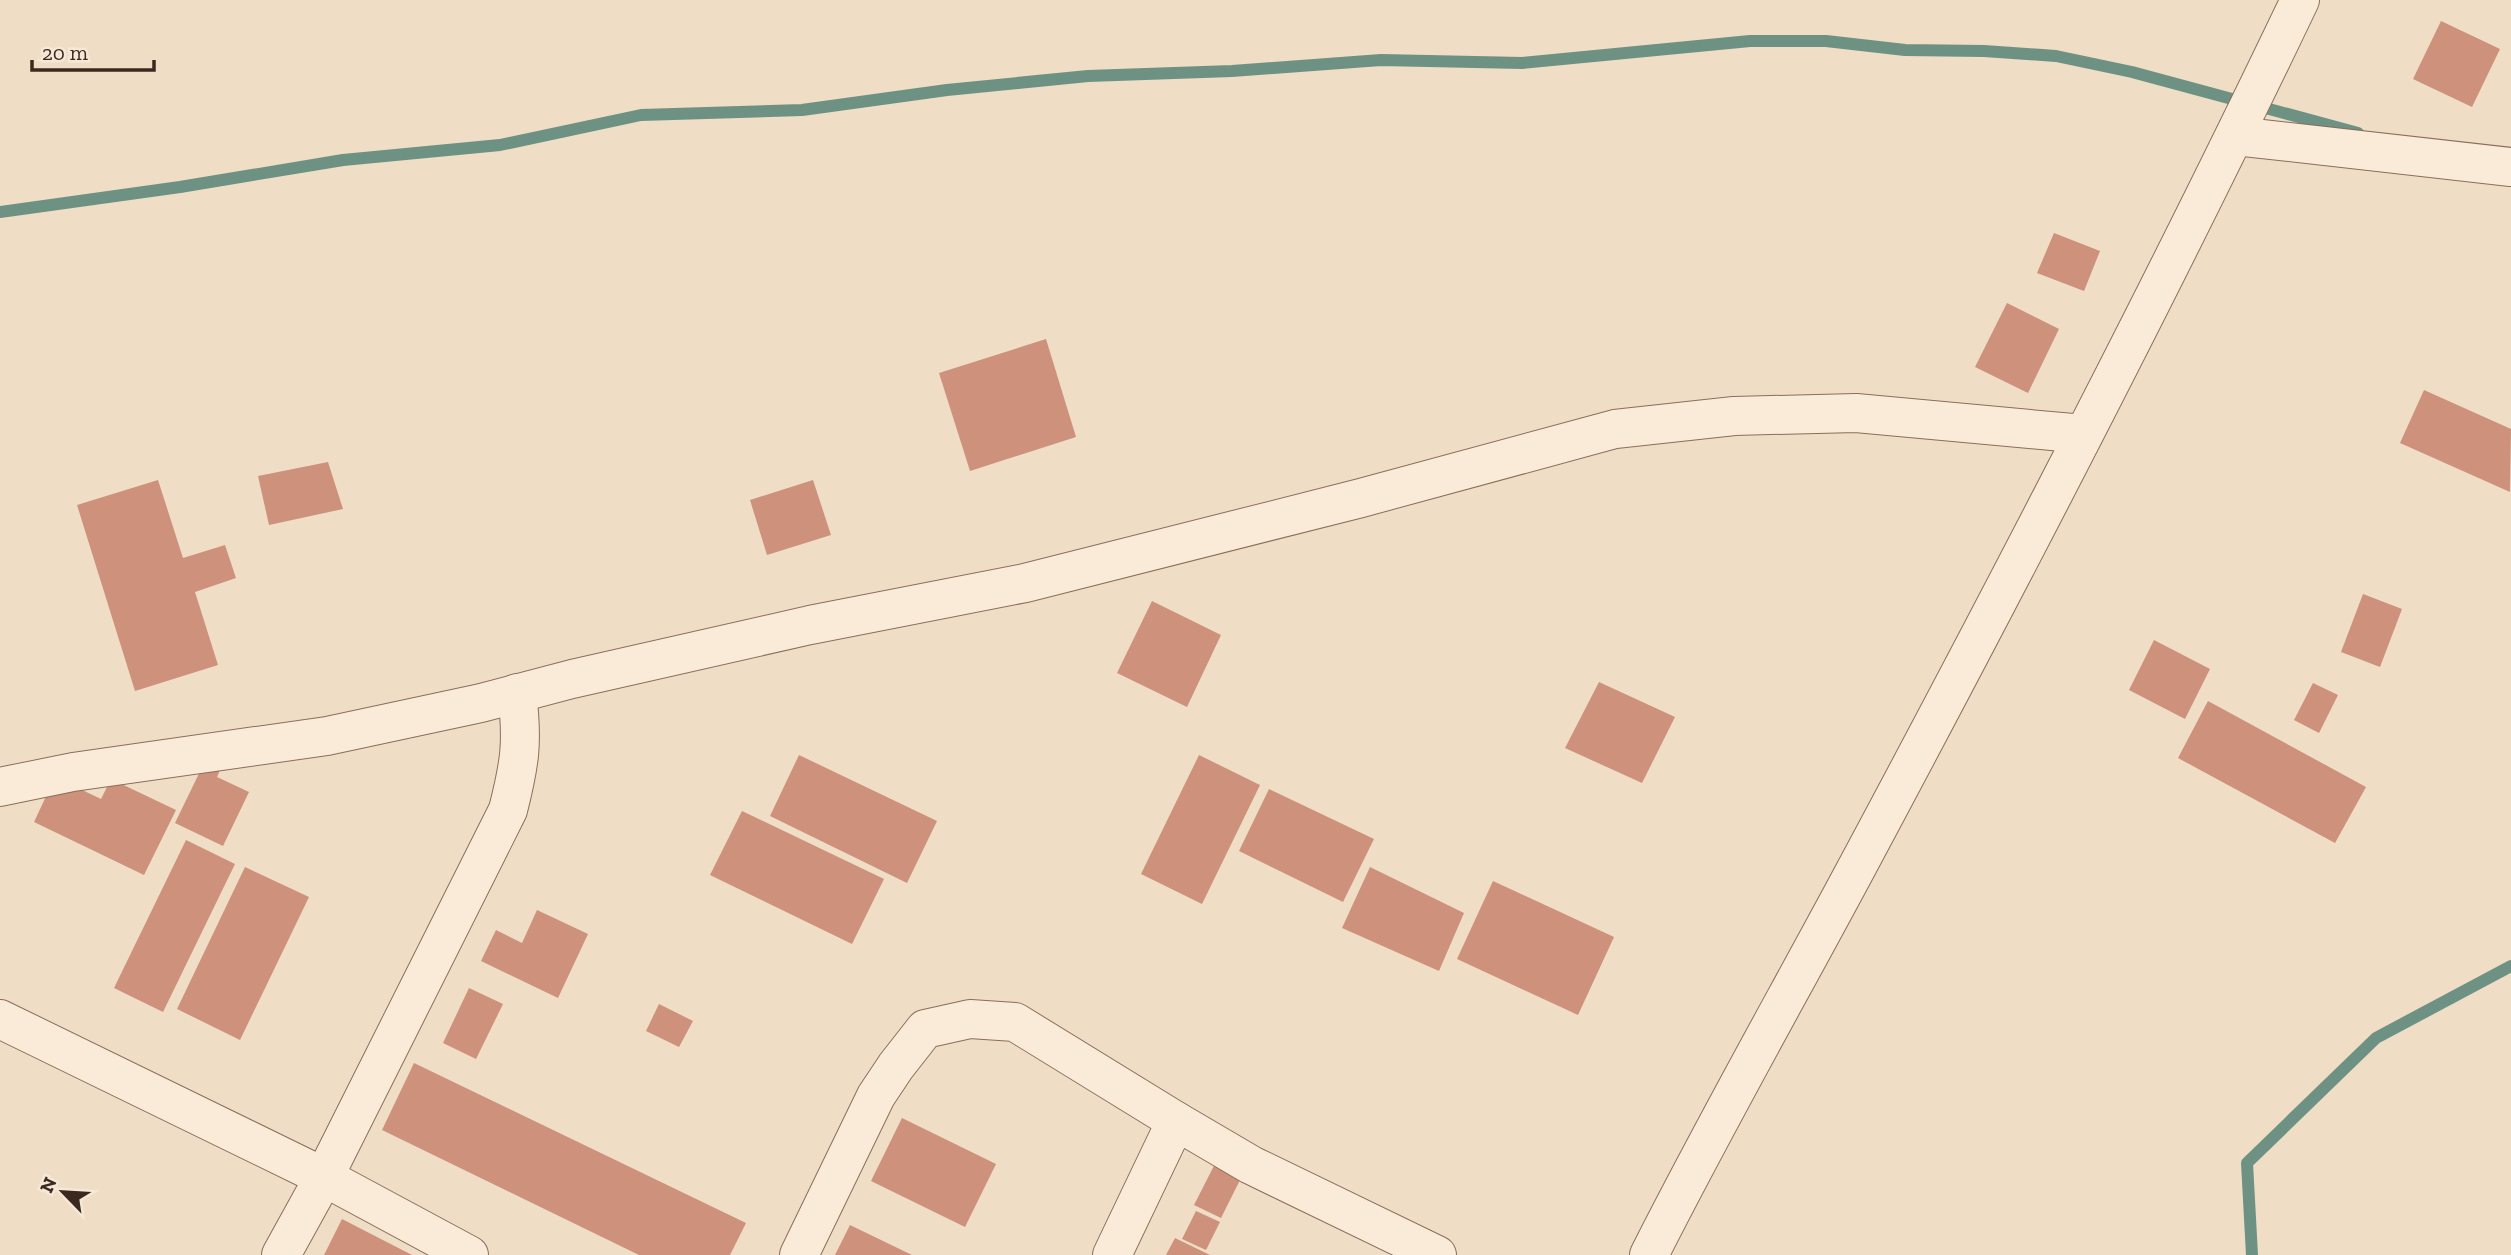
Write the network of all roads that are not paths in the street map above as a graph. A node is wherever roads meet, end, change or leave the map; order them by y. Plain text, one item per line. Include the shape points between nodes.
1 (2300, 0) edge
2 (2235, 136) junction
3 (2511, 167) edge
4 (2084, 435) junction
5 (517, 693) junction
6 (0, 788) edge
7 (0, 1019) edge
8 (1176, 1121) junction
9 (324, 1177) junction
10 (281, 1255) edge
11 (469, 1255) edge
12 (799, 1255) edge
13 (1112, 1255) edge
14 (1437, 1255) edge
15 (1649, 1255) edge

1 - 2 street
2 - 3 street
2 - 4 street
4 - 5 street via 1856,413 1734,416 1615,429 1025,583 810,625
4 - 15 street
5 - 6 street via 327,736 73,772
5 - 9 street via 520,764 508,810
7 - 9 street
8 - 12 street via 1015,1022 970,1019 925,1029 876,1096
8 - 13 street
8 - 14 street via 1251,1165
9 - 10 street
9 - 11 street

